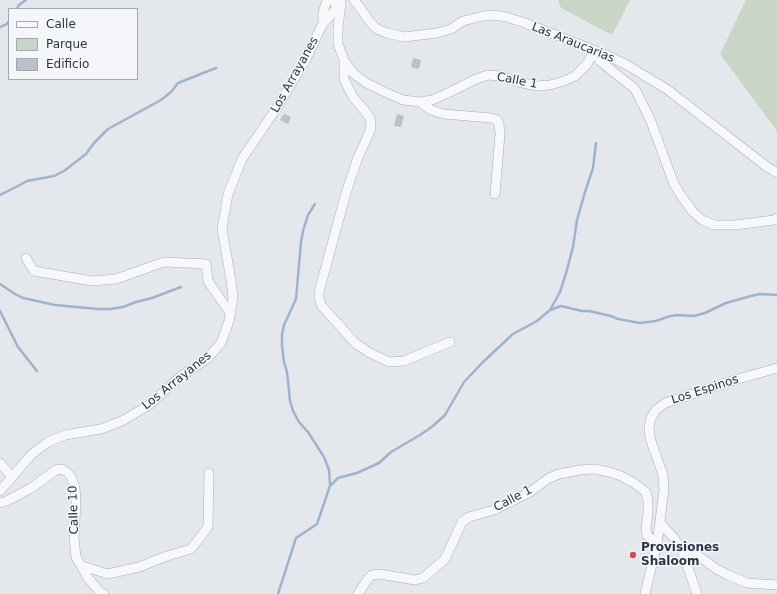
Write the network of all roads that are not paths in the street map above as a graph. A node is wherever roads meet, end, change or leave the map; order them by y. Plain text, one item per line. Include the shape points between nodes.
1 (331, 0) edge
2 (336, 0) edge
3 (342, 0) edge
4 (354, 0) edge
5 (323, 23) junction
6 (594, 51) junction
7 (344, 60) junction
8 (420, 102) junction
9 (777, 173) edge
10 (495, 194) dead end
11 (777, 218) edge
12 (26, 258) dead end
13 (230, 313) junction
14 (450, 342) dead end
15 (777, 368) edge
16 (0, 463) edge
17 (209, 472) dead end
18 (12, 477) junction
19 (0, 491) edge
20 (0, 503) edge
21 (660, 523) junction
22 (657, 544) junction
23 (682, 550) junction
24 (82, 566) junction
25 (777, 585) edge
26 (104, 594) edge
27 (358, 594) edge
28 (645, 594) edge
29 (698, 594) edge

1 - 5 street, Los Arrayanes via 326,3
2 - 5 street, Los Arrayanes via 336,8
3 - 7 street, Calle 1 via 338,44
4 - 6 street, Las Araucarias via 377,29 404,37 437,33 464,21 493,15 525,23
5 - 13 street, Los Arrayanes via 306,59 276,110 242,159 228,194 222,229 233,298
6 - 8 street, Calle 1 via 576,76 564,81 537,86 501,76 488,76 476,79 448,94
6 - 9 street, Las Araucarias via 627,66 668,90
6 - 11 street via 600,62 635,89 650,119 674,184 693,212 702,220 714,225 735,226
7 - 8 street, Calle 1 via 353,73 366,83 403,100
7 - 14 street via 344,79 353,97 370,118 371,126 346,193 319,292 321,305 356,343 389,362 404,361
8 - 10 street via 431,110 444,114 496,120 500,134
12 - 13 street via 34,272 92,281 116,279 164,262 206,264 208,281
13 - 18 street, Los Arrayanes via 221,343 208,358 180,377 148,405 122,421 100,429 65,435 48,442 32,454
15 - 21 street, Los Espinos via 738,378 665,403 656,410 649,427 650,438 663,475
16 - 18 street
17 - 24 street via 208,527 191,549 139,567 108,574
18 - 19 street, Los Arrayanes
20 - 24 street, Calle 10 via 31,488 56,470 62,469 67,472 75,487 74,538 76,557
21 - 22 street, Los Espinos
21 - 23 street
22 - 27 street, Calle 1 via 647,535 646,492 621,476 594,469 580,470 549,478 530,492 494,510 469,517 462,522 444,559 422,578 415,580 372,575
22 - 28 street, Los Espinos
23 - 25 street via 696,554 728,575 747,582
23 - 29 street
24 - 26 street, Calle 10 via 88,578

